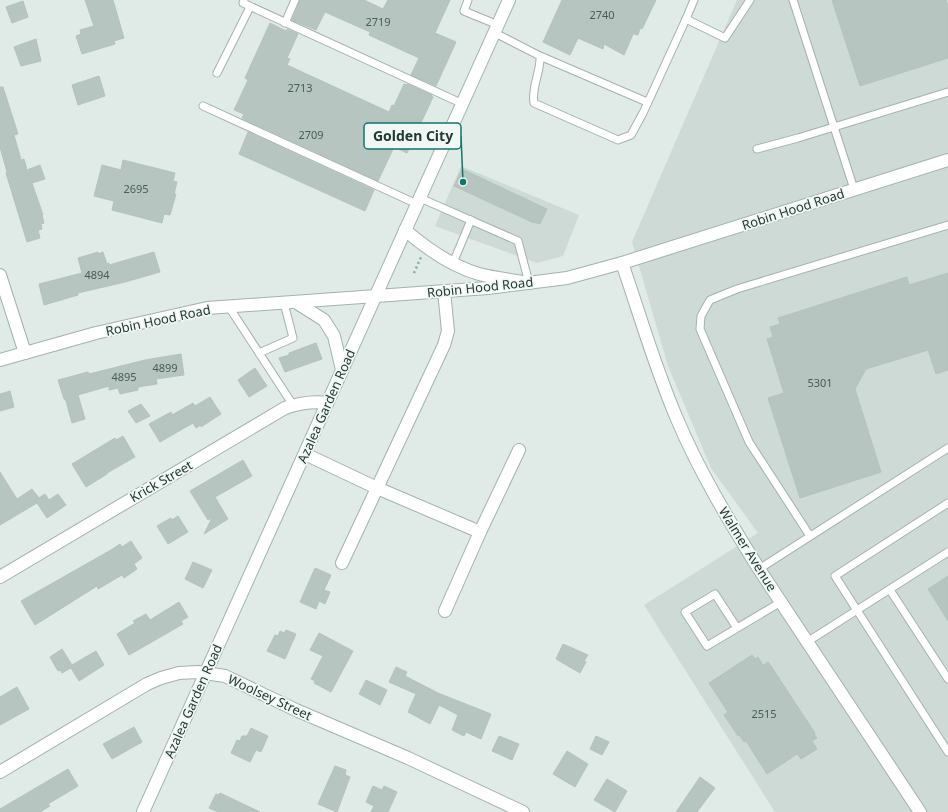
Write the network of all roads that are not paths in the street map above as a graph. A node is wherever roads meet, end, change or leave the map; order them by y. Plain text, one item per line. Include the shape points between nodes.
1 (244, 0) edge
2 (295, 0) edge
3 (468, 0) edge
4 (509, 0) edge
5 (694, 0) edge
6 (750, 0) edge
7 (793, 0) edge
8 (250, 7) junction
9 (686, 19) junction
10 (285, 23) junction
11 (496, 29) junction
12 (540, 56) junction
13 (217, 74) dead end
14 (948, 92) edge
15 (647, 102) junction
16 (463, 104) junction
17 (203, 106) dead end
18 (834, 126) junction
19 (757, 149) dead end
20 (948, 160) edge
21 (854, 189) junction
22 (418, 201) junction
23 (471, 220) junction
24 (948, 226) edge
25 (405, 230) junction
26 (453, 263) junction
27 (622, 263) junction
28 (0, 275) edge
29 (528, 283) junction
30 (444, 291) junction
31 (375, 296) junction
32 (297, 302) junction
33 (284, 303) junction
34 (229, 307) junction
35 (25, 353) junction
36 (259, 353) junction
37 (0, 360) edge
38 (342, 370) junction
39 (327, 403) junction
40 (293, 405) junction
41 (948, 448) edge
42 (519, 450) dead end
43 (305, 454) junction
44 (377, 488) junction
45 (948, 503) edge
46 (480, 532) junction
47 (810, 536) junction
48 (948, 552) edge
49 (342, 563) dead end
50 (759, 569) junction
51 (0, 577) edge
52 (890, 590) junction
53 (781, 602) junction
54 (445, 611) dead end
55 (858, 611) junction
56 (737, 628) junction
57 (807, 642) junction
58 (206, 673) junction
59 (948, 679) edge
60 (948, 752) edge
61 (0, 772) edge
62 (143, 812) edge
63 (523, 812) edge
64 (920, 812) edge

1 - 8 lane via 243,3
2 - 10 lane
3 - 11 lane via 464,11
4 - 11 street, Azalea Garden Road
5 - 9 lane
6 - 9 lane via 725,38
7 - 18 lane
8 - 10 lane
8 - 13 lane
9 - 15 lane
10 - 16 lane
11 - 12 lane
11 - 16 street, Azalea Garden Road
12 - 15 lane
12 - 15 lane via 534,103 618,140 630,135
14 - 18 lane
16 - 22 street, Azalea Garden Road
17 - 22 lane
18 - 19 lane
18 - 21 lane
20 - 21 street, Robin Hood Road
21 - 27 street, Robin Hood Road
22 - 23 lane
22 - 25 street, Azalea Garden Road
23 - 26 lane
23 - 29 lane via 518,241
24 - 47 lane via 737,289 710,300 701,316 700,329 749,442
25 - 26 street via 425,247
25 - 31 street, Azalea Garden Road
26 - 29 street via 480,274
27 - 29 street, Robin Hood Road via 567,278
27 - 50 street, Walmer Avenue via 677,419 707,480
28 - 35 street
29 - 30 street, Robin Hood Road
30 - 31 street, Robin Hood Road
30 - 44 street via 448,331 444,345
31 - 32 street, Robin Hood Road
31 - 38 street, Azalea Garden Road
32 - 33 street, Robin Hood Road
32 - 38 street via 324,320 334,336
33 - 34 street, Robin Hood Road
33 - 36 lane via 293,338
34 - 35 street, Robin Hood Road via 207,308 96,333
34 - 36 lane
35 - 37 street, Robin Hood Road
36 - 40 lane
38 - 39 street, Azalea Garden Road
39 - 40 street, Krick Street via 303,402
39 - 43 street, Azalea Garden Road
40 - 51 street, Krick Street
41 - 47 lane
42 - 46 street
43 - 44 street
43 - 58 street, Azalea Garden Road
44 - 46 street
44 - 49 street
45 - 55 lane via 835,576
46 - 54 street
47 - 50 lane
48 - 52 lane
50 - 53 street, Walmer Avenue
52 - 55 lane
52 - 59 lane
53 - 56 lane
53 - 57 street, Walmer Avenue
55 - 57 lane
55 - 60 lane
56 - 56 lane via 707,646 685,612 715,594
57 - 64 street, Walmer Avenue
58 - 61 street, Woolsey Street via 179,673 147,684
58 - 62 street, Azalea Garden Road
58 - 63 street, Woolsey Street via 225,676

